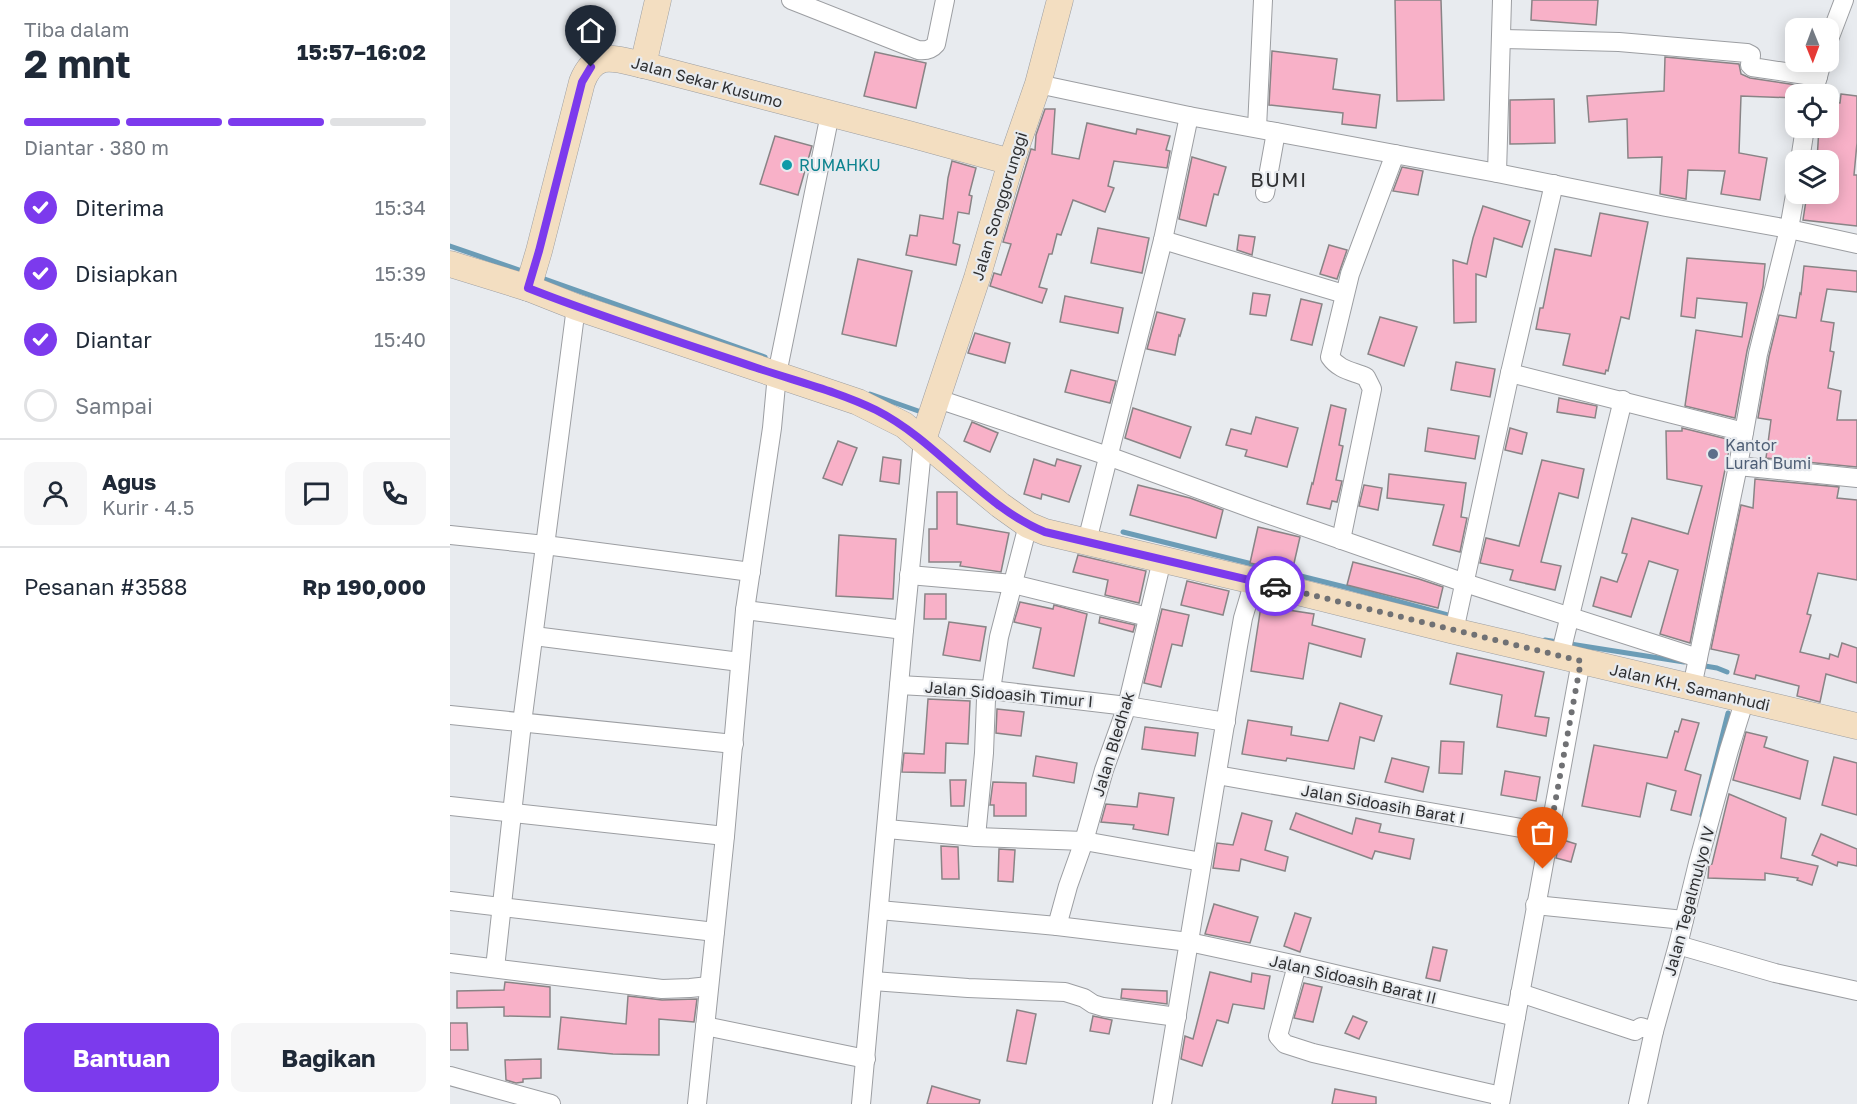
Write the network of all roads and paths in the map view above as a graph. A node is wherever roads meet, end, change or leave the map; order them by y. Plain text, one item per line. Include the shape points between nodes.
1 (658, 0) edge
2 (791, 0) edge
3 (945, 0) edge
4 (1060, 0) edge
5 (1263, 0) edge
6 (1502, 0) edge
7 (1844, 0) edge
8 (832, 8) edge
9 (1837, 18) edge
10 (1502, 39) junction
11 (643, 65) junction
12 (1785, 68) edge
13 (1038, 84) junction
14 (830, 114) junction
15 (1189, 116) junction
16 (1257, 128) junction
17 (1276, 132) junction
18 (1395, 154) junction
19 (1011, 162) junction
20 (1497, 173) junction
21 (1554, 184) junction
22 (1264, 193) dead end
23 (1793, 204) edge
24 (1789, 229) junction
25 (1163, 240) junction
26 (1857, 244) edge
27 (450, 264) edge
28 (529, 284) junction
29 (1344, 294) junction
30 (576, 307) junction
31 (779, 364) junction
32 (1510, 373) junction
33 (1623, 400) junction
34 (931, 418) junction
35 (1744, 432) junction
36 (1108, 456) junction
37 (1738, 466) junction
38 (1857, 478) edge
39 (1028, 525) junction
40 (450, 535) edge
41 (1341, 540) junction
42 (1088, 541) junction
43 (545, 545) junction
44 (1162, 560) junction
45 (751, 572) junction
46 (909, 575) junction
47 (1254, 581) junction
48 (1464, 583) junction
49 (1013, 584) junction
50 (745, 610) junction
51 (1148, 617) junction
52 (1568, 617) junction
53 (1456, 620) junction
54 (904, 630) junction
55 (534, 636) junction
56 (1570, 659) junction
57 (740, 662) junction
58 (1696, 670) junction
59 (899, 685) junction
60 (991, 690) junction
61 (1745, 699) junction
62 (1126, 706) junction
63 (450, 715) edge
64 (1226, 722) junction
65 (522, 723) junction
66 (1857, 726) edge
67 (734, 744) junction
68 (1217, 775) junction
69 (450, 806) edge
70 (511, 813) junction
71 (887, 829) junction
72 (1550, 833) junction
73 (725, 836) junction
74 (976, 837) junction
75 (1084, 841) junction
76 (1202, 862) junction
77 (450, 902) edge
78 (1535, 905) junction
79 (501, 908) junction
80 (879, 910) junction
81 (1677, 919) junction
82 (1057, 926) junction
83 (715, 932) junction
84 (1189, 942) junction
85 (1678, 945) junction
86 (450, 963) edge
87 (1297, 965) junction
88 (495, 968) junction
89 (873, 981) junction
90 (710, 986) junction
91 (1857, 991) edge
92 (1520, 993) junction
93 (1177, 1017) junction
94 (1516, 1017) junction
95 (705, 1026) junction
96 (1649, 1030) junction
97 (866, 1059) junction
98 (450, 1076) edge
99 (1501, 1100) edge
100 (551, 1104) edge
101 (697, 1104) edge
102 (861, 1104) edge
103 (1162, 1104) edge
104 (1638, 1104) edge

1 - 11 main road
2 - 8 street
3 - 8 street via 936,44 925,51
4 - 13 main road, Jalan Songgorunggi
5 - 16 street
6 - 10 street
7 - 9 street
10 - 12 street via 1619,42 1747,52 1752,67
10 - 20 street
11 - 14 main road, Jalan Sekar Kusumo
11 - 28 main road, Jalan Sekar Kusumo via 609,58 596,61 585,74
13 - 15 street
13 - 19 main road, Jalan Songgorunggi
14 - 19 main road, Jalan Sekar Kusumo
14 - 31 street
15 - 16 street
15 - 25 street
16 - 17 street
17 - 18 street
17 - 22 street
18 - 20 street
18 - 29 street
19 - 34 main road, Jalan Songgorunggi
20 - 21 street
21 - 24 street
21 - 32 street
23 - 24 street
24 - 26 street
24 - 35 street via 1758,354
25 - 29 street
25 - 36 street
27 - 28 main road, Jalan KH. Samanhudi
28 - 30 main road, Jalan KH. Samanhudi
29 - 41 street via 1330,357 1343,370 1366,377 1372,389
30 - 31 main road, Jalan KH. Samanhudi
30 - 43 street
31 - 34 main road, Jalan KH. Samanhudi via 904,426
31 - 45 street
32 - 33 street
32 - 48 street
33 - 35 street
33 - 52 street
34 - 36 street
34 - 39 main road, Jalan KH. Samanhudi via 974,485
34 - 46 street
35 - 37 street
36 - 41 street
36 - 42 street
37 - 38 street
37 - 58 street
39 - 42 main road, Jalan KH. Samanhudi
39 - 49 street
40 - 43 street
41 - 48 street
42 - 44 main road, Jalan KH. Samanhudi
43 - 45 street
43 - 55 street
44 - 47 main road, Jalan KH. Samanhudi
44 - 51 street, Jalan Bledhak
45 - 50 street
46 - 49 street
46 - 54 street
47 - 53 main road, Jalan KH. Samanhudi
47 - 64 street via 1243,618
48 - 52 street
48 - 53 street
49 - 51 street
49 - 60 street
50 - 54 street
50 - 57 street
51 - 62 street, Jalan Bledhak
52 - 56 street
52 - 58 street
53 - 56 main road, Jalan KH. Samanhudi
54 - 59 street
55 - 57 street
55 - 65 street
56 - 58 main road, Jalan KH. Samanhudi
56 - 72 street
57 - 67 street
58 - 61 main road, Jalan KH. Samanhudi
59 - 60 street, Jalan Sidoasih Timur I
59 - 71 street
60 - 62 street, Jalan Sidoasih Timur I
60 - 74 street via 986,699
61 - 66 main road, Jalan KH. Samanhudi
61 - 81 street, Jalan Tegalmulyo IV
62 - 64 street, Jalan Sidoasih Timur I
62 - 75 street, Jalan Bledhak
63 - 65 street
64 - 68 street
65 - 67 street
65 - 70 street
67 - 73 street
68 - 72 street, Jalan Sidoasih Barat I
68 - 76 street
69 - 70 street
70 - 73 street
70 - 79 street
71 - 74 street
71 - 80 street
72 - 78 street
73 - 83 street
74 - 75 street
75 - 76 street
75 - 82 street, Jalan Bledhak
76 - 84 street
77 - 79 street
78 - 81 street
78 - 92 street
79 - 83 street
79 - 88 street
80 - 82 street, Jalan Sidoasih Barat II
80 - 89 street
81 - 85 street, Jalan Tegalmulyo IV
82 - 84 street, Jalan Sidoasih Barat II
83 - 90 street
84 - 87 street, Jalan Sidoasih Barat II
84 - 93 street
85 - 91 street
85 - 96 street, Jalan Tegalmulyo IV
86 - 88 street
87 - 94 street, Jalan Sidoasih Barat II
87 - 99 street via 1278,1036 1285,1044
88 - 90 street via 662,989
89 - 93 street via 1065,992 1104,1007
89 - 97 street
90 - 95 street
92 - 94 street
92 - 96 street via 1635,1031
93 - 103 street
94 - 99 street
95 - 97 street
95 - 101 street
96 - 104 street, Jalan Tegalmulyo IV
97 - 102 street
98 - 100 street

